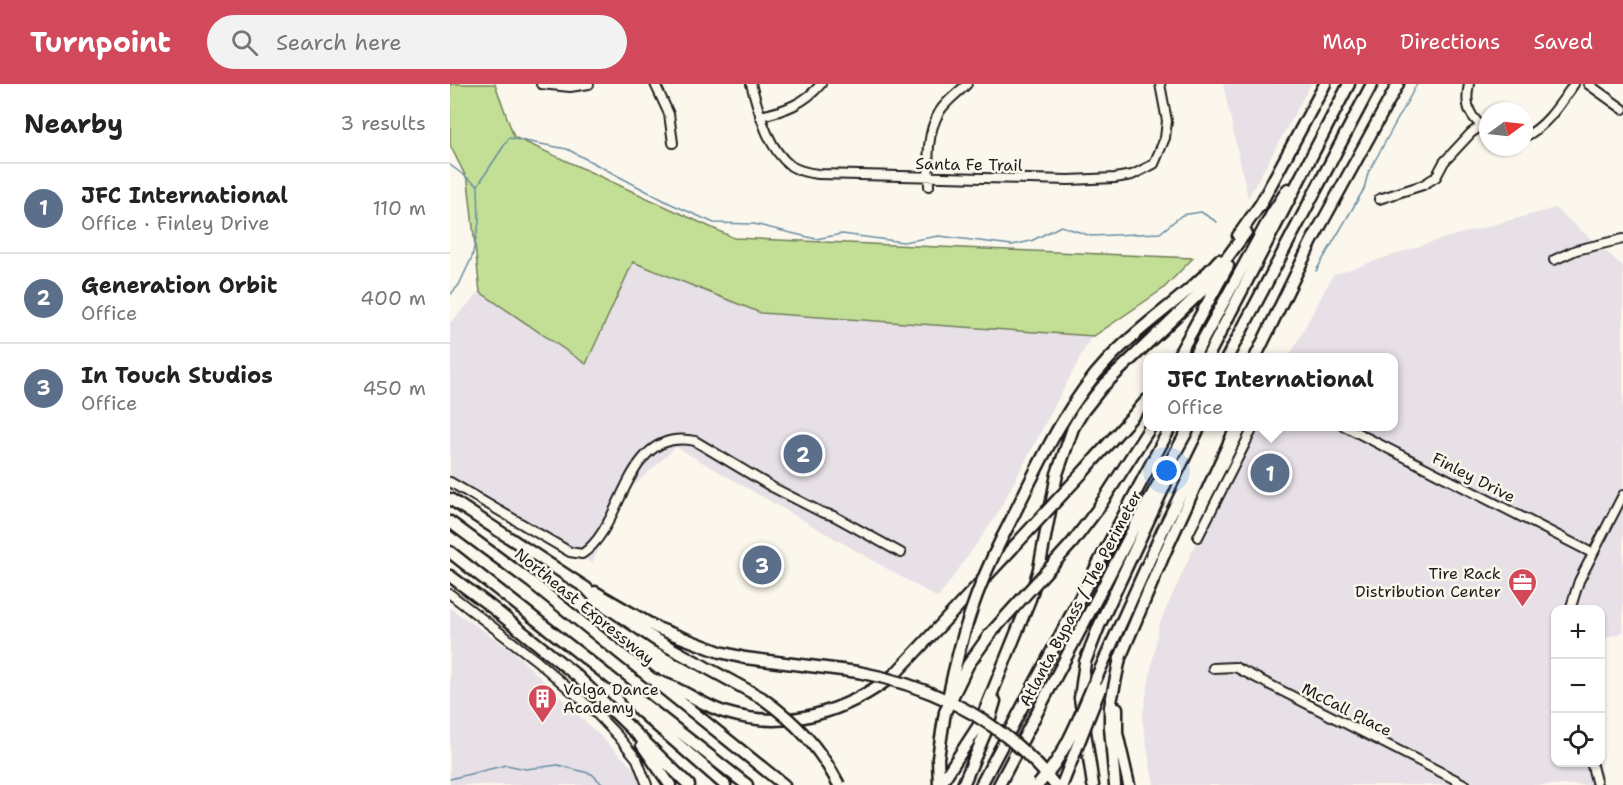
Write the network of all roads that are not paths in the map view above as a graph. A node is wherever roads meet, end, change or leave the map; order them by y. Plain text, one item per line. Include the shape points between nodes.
1 (541, 84) edge
2 (589, 84) edge
3 (655, 84) edge
4 (751, 84) edge
5 (821, 84) edge
6 (967, 84) edge
7 (1160, 84) edge
8 (1325, 84) edge
9 (1349, 84) edge
10 (1372, 84) edge
11 (1391, 84) edge
12 (1398, 84) edge
13 (1469, 84) edge
14 (1574, 84) edge
15 (1588, 84) edge
16 (1623, 109) edge
17 (760, 116) junction
18 (1479, 124) edge
19 (1479, 130) edge
20 (1533, 132) edge
21 (1324, 133) junction
22 (673, 143) dead end
23 (1349, 173) junction
24 (929, 176) junction
25 (929, 186) dead end
26 (1379, 200) dead end
27 (1262, 202) junction
28 (1246, 232) junction
29 (1623, 239) edge
30 (1554, 260) dead end
31 (1276, 311) junction
32 (1179, 353) edge
33 (1195, 353) edge
34 (1210, 353) edge
35 (1229, 353) edge
36 (1252, 353) edge
37 (1257, 353) edge
38 (1143, 405) edge
39 (1148, 431) edge
40 (1168, 431) edge
41 (1188, 431) edge
42 (1189, 431) edge
43 (1212, 431) edge
44 (1221, 431) edge
45 (1251, 431) edge
46 (1354, 431) edge
47 (450, 483) edge
48 (1623, 495) edge
49 (450, 500) edge
50 (450, 522) edge
51 (1198, 537) dead end
52 (450, 552) edge
53 (901, 553) dead end
54 (1592, 553) junction
55 (450, 576) edge
56 (586, 588) junction
57 (450, 594) edge
58 (1571, 605) edge
59 (1134, 626) junction
60 (1006, 661) junction
61 (1213, 668) dead end
62 (652, 679) junction
63 (618, 683) junction
64 (1097, 686) junction
65 (945, 712) junction
66 (633, 732) junction
67 (1592, 767) edge
68 (647, 785) edge
69 (670, 785) edge
70 (689, 785) edge
71 (724, 785) edge
72 (747, 785) edge
73 (784, 785) edge
74 (839, 785) edge
75 (939, 785) edge
76 (963, 785) edge
77 (981, 785) edge
78 (999, 785) edge
79 (1038, 785) edge
80 (1055, 785) edge
81 (1062, 785) edge
82 (1093, 785) edge
83 (1115, 785) edge
84 (1129, 785) edge
85 (1466, 785) edge
86 (1597, 785) edge

1 - 2 street
3 - 22 street via 669,114
4 - 17 street, Santa Fe Trail
5 - 17 street via 791,108
6 - 24 street via 940,111 929,144
7 - 24 street, Santa Fe Trail via 1167,121 1165,138 1154,164 1132,175 1069,180
8 - 27 highway
9 - 21 highway
10 - 35 highway
11 - 23 highway
12 - 23 highway
13 - 18 street via 1470,112
14 - 20 street
15 - 16 street
17 - 24 street, Santa Fe Trail via 781,154 802,171
19 - 26 street via 1471,133 1444,162 1436,177 1423,186
21 - 33 highway via 1273,212
21 - 34 highway
23 - 31 highway
24 - 25 street
27 - 28 highway
27 - 65 highway, bridge via 1202,278 1135,334 1093,376 1062,422 985,570 956,660
28 - 32 highway
28 - 60 highway via 1204,289 1102,387 1073,428 1057,474 1039,569
29 - 30 street via 1576,250
31 - 36 highway
31 - 37 highway
38 - 62 highway, bridge via 895,674 868,694 815,716 782,720 747,718
39 - 65 highway, bridge via 1098,510 990,634 968,666
40 - 77 highway, Atlanta Bypass / The Perimeter
41 - 78 highway, Atlanta Bypass / The Perimeter
42 - 82 highway via 1085,662 1080,698
43 - 64 highway via 1162,532
44 - 59 highway
45 - 51 street
46 - 54 street, Finley Drive
47 - 53 street via 577,554 586,551 604,529 644,457 660,444 684,439 695,441 772,487
48 - 54 street
49 - 56 highway
50 - 62 highway, Northeast Expressway
52 - 63 highway
54 - 58 street
55 - 66 highway via 576,675
56 - 74 highway, bridge via 598,601 656,640 783,713 807,735
56 - 80 highway, bridge via 657,628 720,652 858,672 918,687 985,720 1017,745
57 - 68 street via 591,708 637,759
59 - 83 highway via 1120,658 1110,707
59 - 84 highway via 1117,694 1117,733
60 - 75 highway via 979,725
60 - 76 highway via 986,731
61 - 85 street, McCall Place via 1235,667
62 - 73 highway, Northeast Expressway
63 - 71 highway via 639,710
63 - 72 highway
64 - 79 highway, bridge via 1068,745
64 - 81 highway, bridge
65 - 75 highway via 938,758
66 - 69 highway
66 - 70 highway
67 - 86 street

